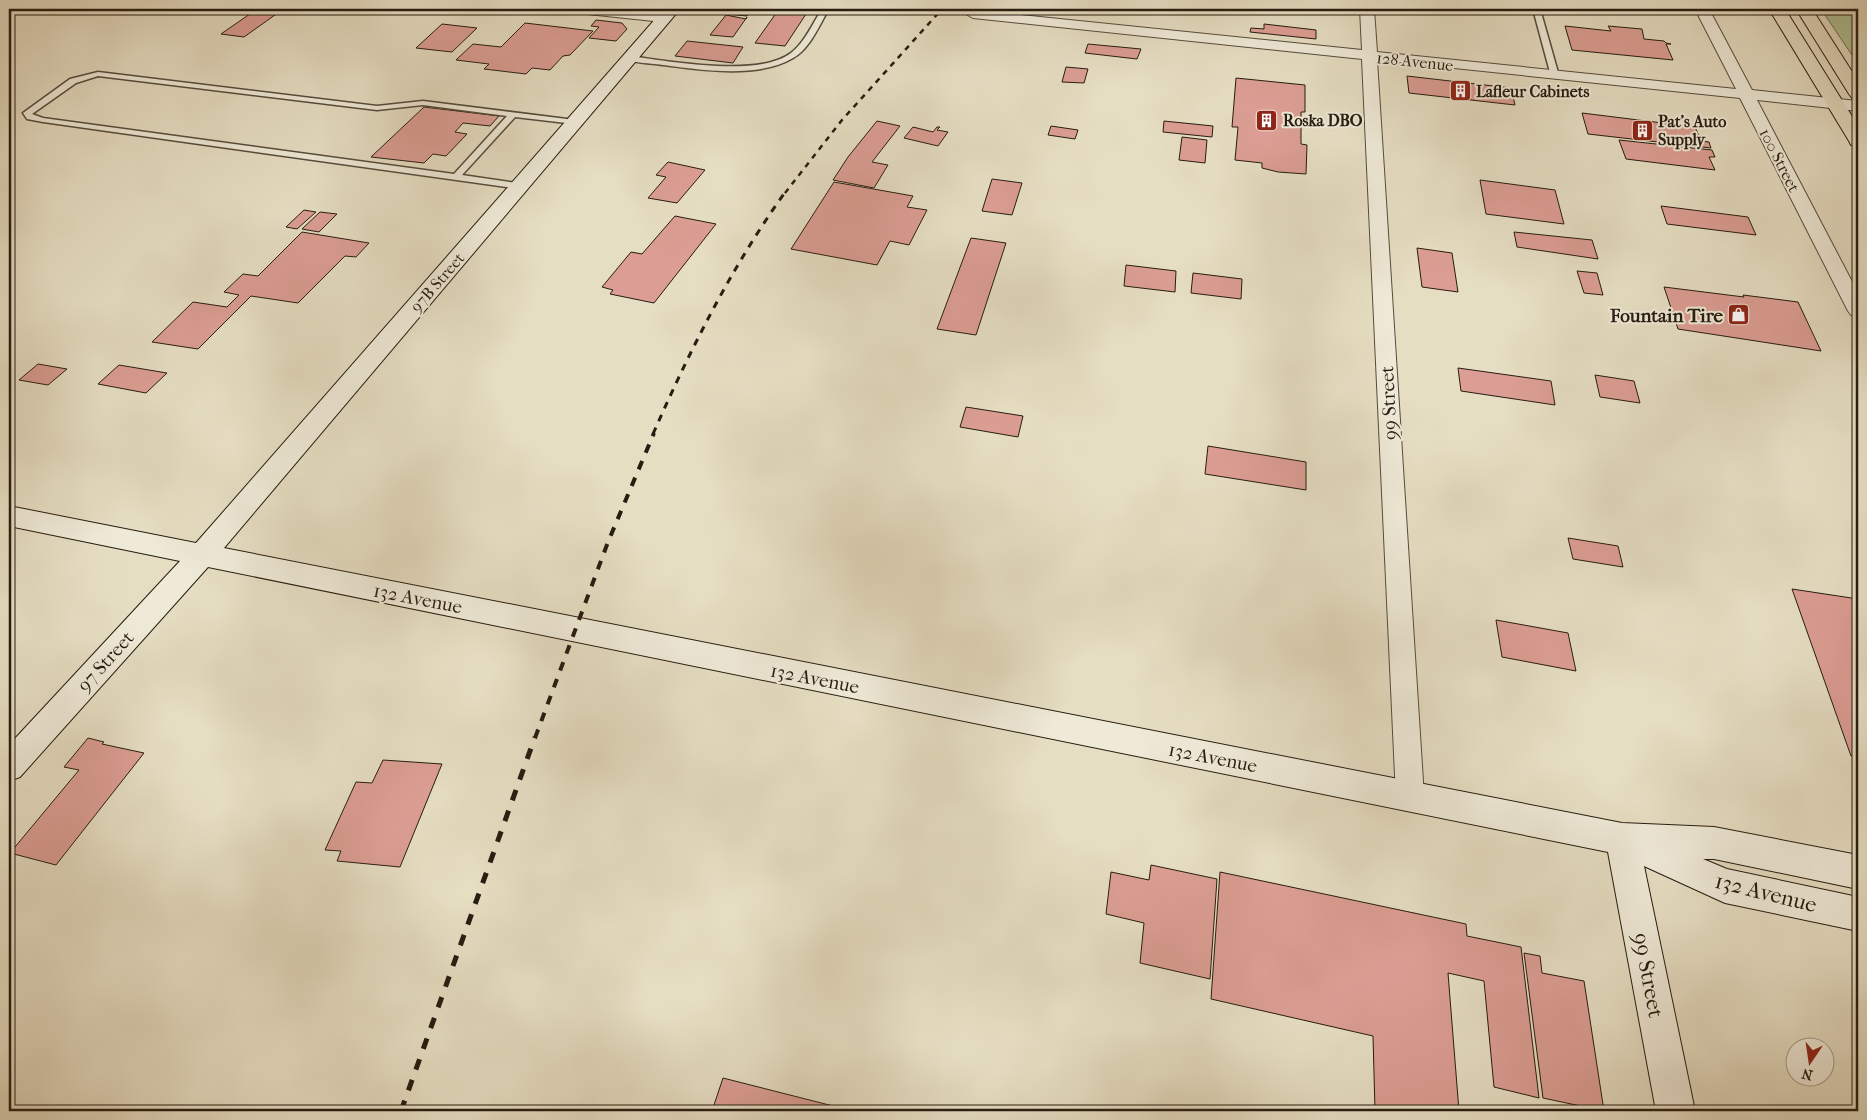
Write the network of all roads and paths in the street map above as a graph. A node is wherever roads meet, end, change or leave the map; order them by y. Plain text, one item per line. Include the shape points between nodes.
1 (578, 9) edge
2 (825, 9) edge
3 (1367, 9) edge
4 (1536, 9) edge
5 (1702, 9) edge
6 (1777, 9) edge
7 (1804, 9) edge
8 (668, 13) edge
9 (973, 14) dead end
10 (1369, 56) junction
11 (629, 58) junction
12 (1555, 76) junction
13 (1858, 94) edge
14 (1746, 95) junction
15 (1835, 104) junction
16 (1858, 106) edge
17 (513, 114) junction
18 (574, 122) junction
19 (1858, 141) edge
20 (456, 177) junction
21 (520, 186) junction
22 (1858, 311) edge
23 (9, 516) edge
24 (202, 555) junction
25 (9, 767) edge
26 (1410, 797) junction
27 (1622, 839) junction
28 (1858, 872) edge
29 (1858, 914) edge
30 (1676, 1111) edge

1 - 8 street
2 - 11 lane via 800,49 780,61 752,67 717,68
3 - 10 street, 99 Street
4 - 12 lane
5 - 14 street, 100 Street
6 - 15 main road
7 - 13 main road
8 - 11 main road, 97B Street
9 - 10 street, 128 Avenue
10 - 12 street, 128 Avenue
10 - 26 street, 99 Street
11 - 18 main road, 97B Street
12 - 14 street, 128 Avenue
14 - 15 street, 128 Avenue
14 - 22 street, 100 Street
15 - 16 street, 128 Avenue
15 - 19 main road
17 - 18 lane
17 - 20 lane
17 - 20 lane via 423,103 377,108 98,74 73,81 27,113 43,120
18 - 21 main road, 97B Street
20 - 21 lane
21 - 24 main road, 97B Street
23 - 24 main road, 132 Avenue
24 - 25 main road, 97 Street
24 - 26 main road, 132 Avenue
26 - 27 main road, 132 Avenue
27 - 28 main road, 132 Avenue via 1714,843
27 - 29 main road, 132 Avenue via 1725,886
27 - 30 main road, 99 Street

